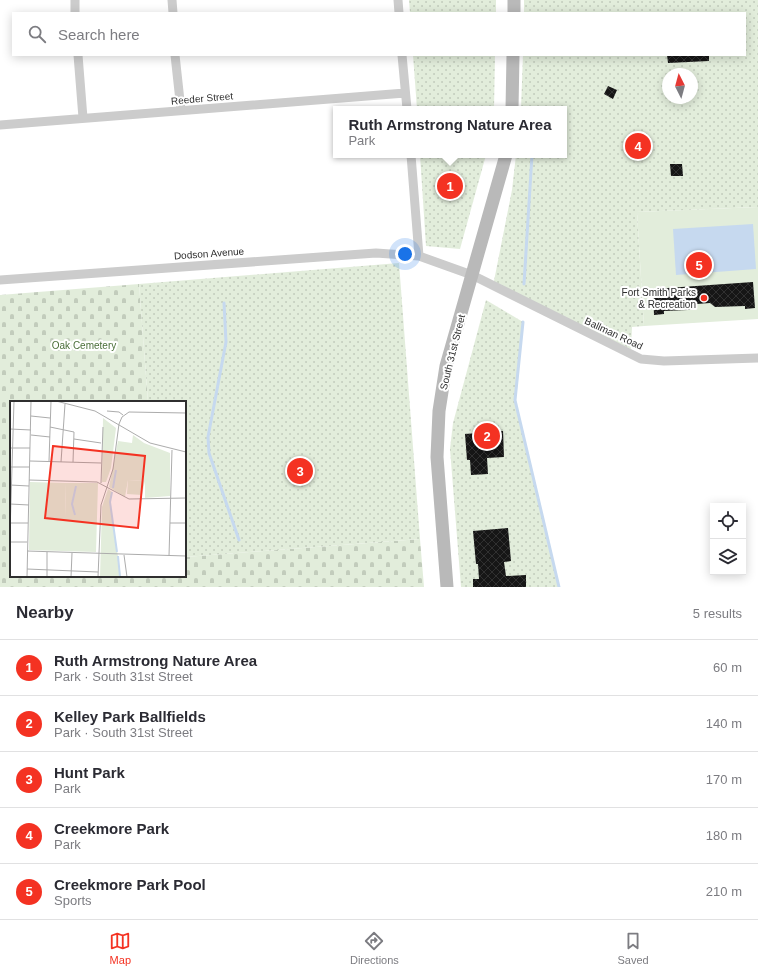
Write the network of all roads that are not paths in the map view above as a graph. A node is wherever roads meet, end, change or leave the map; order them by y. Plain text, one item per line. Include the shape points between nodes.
1 (74, 0) edge
2 (172, 0) edge
3 (398, 0) edge
4 (514, 0) edge
5 (76, 12) edge
6 (173, 12) edge
7 (399, 12) edge
8 (514, 12) edge
9 (78, 56) edge
10 (175, 56) edge
11 (402, 56) edge
12 (513, 56) edge
13 (405, 93) junction
14 (407, 106) edge
15 (512, 106) edge
16 (181, 110) junction
17 (83, 118) junction
18 (0, 125) edge
19 (411, 158) edge
20 (505, 158) edge
21 (420, 256) junction
22 (472, 275) junction
23 (0, 280) edge
24 (758, 358) edge
25 (447, 587) edge

1 - 5 street
2 - 6 street
3 - 7 street
4 - 8 main road
9 - 17 street
10 - 16 street
11 - 13 street
12 - 15 main road
13 - 14 street
13 - 16 street, Reeder Street
16 - 17 street, Reeder Street
17 - 18 street, Reeder Street
19 - 21 street
20 - 22 main road, South 31st Street
21 - 22 street
21 - 23 street, Dodson Avenue via 376,252
22 - 24 street, Ballman Road via 641,358 672,361
22 - 25 main road, South 31st Street via 446,366 439,411 437,458

